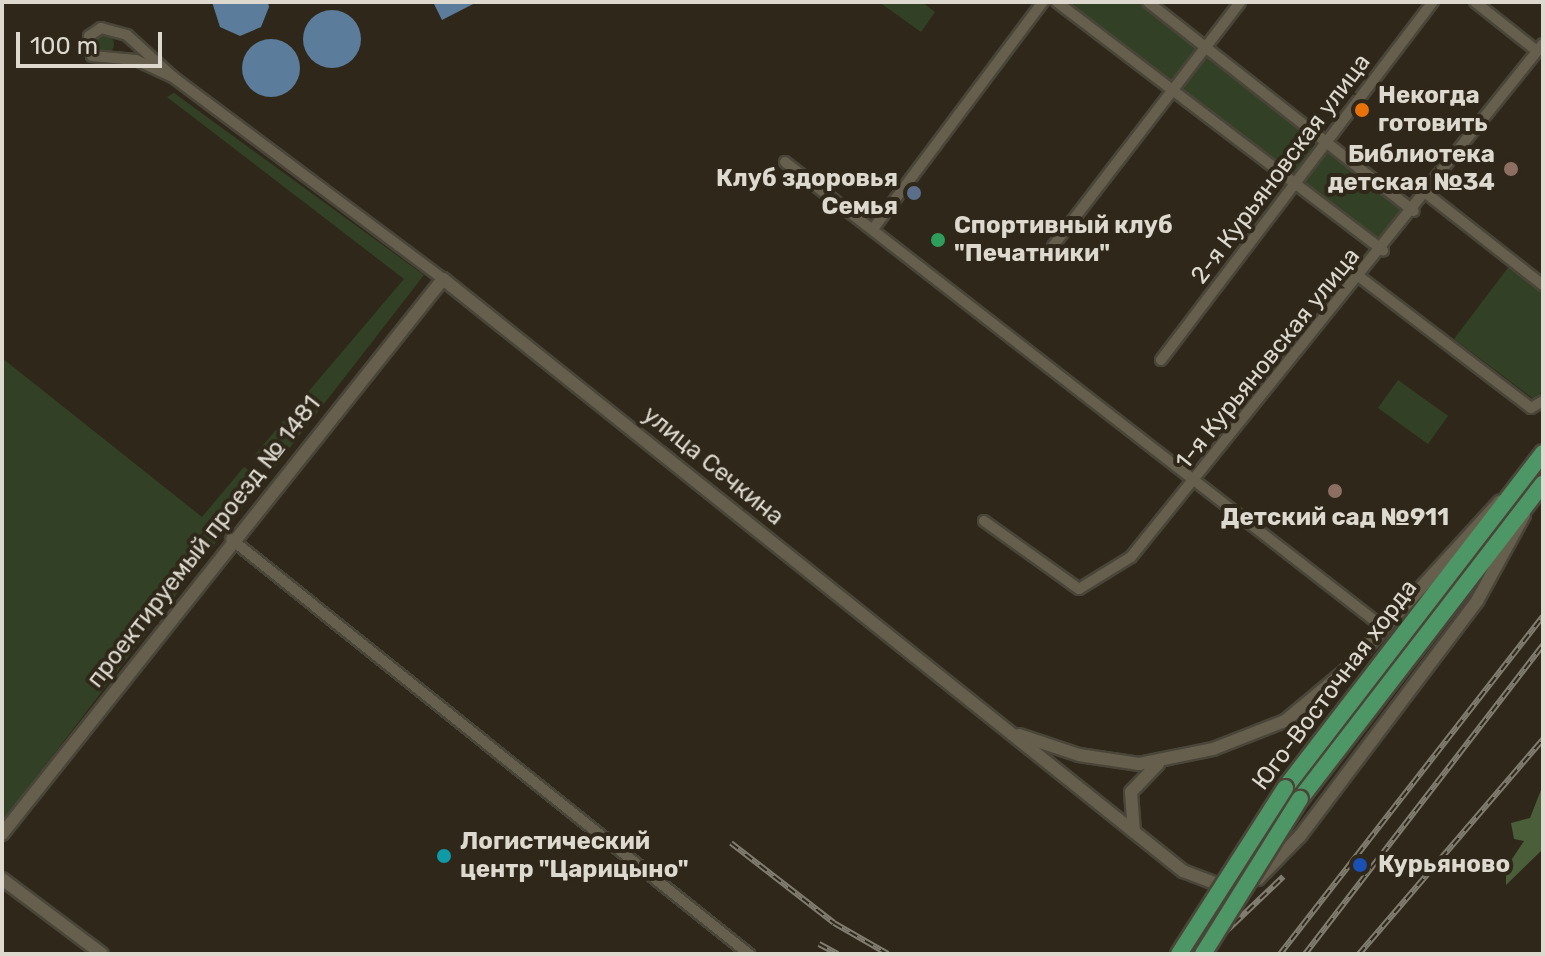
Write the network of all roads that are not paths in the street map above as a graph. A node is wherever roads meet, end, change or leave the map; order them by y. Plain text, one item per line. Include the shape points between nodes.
1 (1043, 2) edge
2 (1057, 2) edge
3 (1148, 2) edge
4 (1240, 2) edge
5 (1433, 2) edge
6 (1475, 2) edge
7 (1206, 45) junction
8 (1540, 48) edge
9 (173, 77) junction
10 (1172, 92) junction
11 (1323, 138) junction
12 (785, 162) dead end
13 (1297, 186) junction
14 (1427, 194) junction
15 (1414, 211) junction
16 (873, 229) junction
17 (1053, 246) dead end
18 (1383, 250) junction
19 (1361, 278) junction
20 (443, 279) junction
21 (1543, 285) edge
22 (1161, 360) dead end
23 (1543, 401) edge
24 (1543, 453) edge
25 (1192, 484) junction
26 (1517, 486) junction
27 (1538, 490) edge
28 (984, 521) dead end
29 (231, 539) junction
30 (1375, 621) dead end
31 (1008, 730) junction
32 (1161, 762) junction
33 (1134, 832) junction
34 (2, 834) edge
35 (2, 879) edge
36 (102, 954) edge
37 (749, 954) edge
38 (1179, 954) edge
39 (1203, 954) edge

1 - 16 street
2 - 10 street
3 - 7 street
4 - 7 street
5 - 11 street, 2-я Курьяновская улица
6 - 8 street
7 - 10 street
7 - 11 street
8 - 14 street, 1-я Курьяновская улица
9 - 9 street, улица Сечкина via 127,35 101,28 89,36 97,59 136,60
9 - 20 street, улица Сечкина
10 - 13 street
10 - 17 street
11 - 13 street, 2-я Курьяновская улица
11 - 15 street
12 - 16 street
13 - 18 street
13 - 22 street, 2-я Курьяновская улица
14 - 15 street, 1-я Курьяновская улица
14 - 21 street
15 - 18 street, 1-я Курьяновская улица
16 - 25 street
18 - 19 street, 1-я Курьяновская улица
19 - 23 street via 1531,408
19 - 25 street, 1-я Курьяновская улица
20 - 29 street, проектируемый проезд № 1481
20 - 31 street, улица Сечкина
24 - 26 main road, Юго-Восточная хорда
25 - 28 street, 1-я Курьяновская улица via 1131,557 1079,589
25 - 30 street
26 - 32 street via 1471,527 1314,700 1247,738
26 - 38 main road, Юго-Восточная хорда, bridge via 1285,788
27 - 33 street, улица Сечкина via 1477,601 1300,836 1258,879 1225,887 1183,871
27 - 39 main road, Юго-Восточная хорда, bridge via 1300,799
29 - 34 street, проектируемый проезд № 1481
29 - 37 street
31 - 32 street via 1100,760
31 - 33 street, улица Сечкина
32 - 33 street via 1131,792
35 - 36 street

